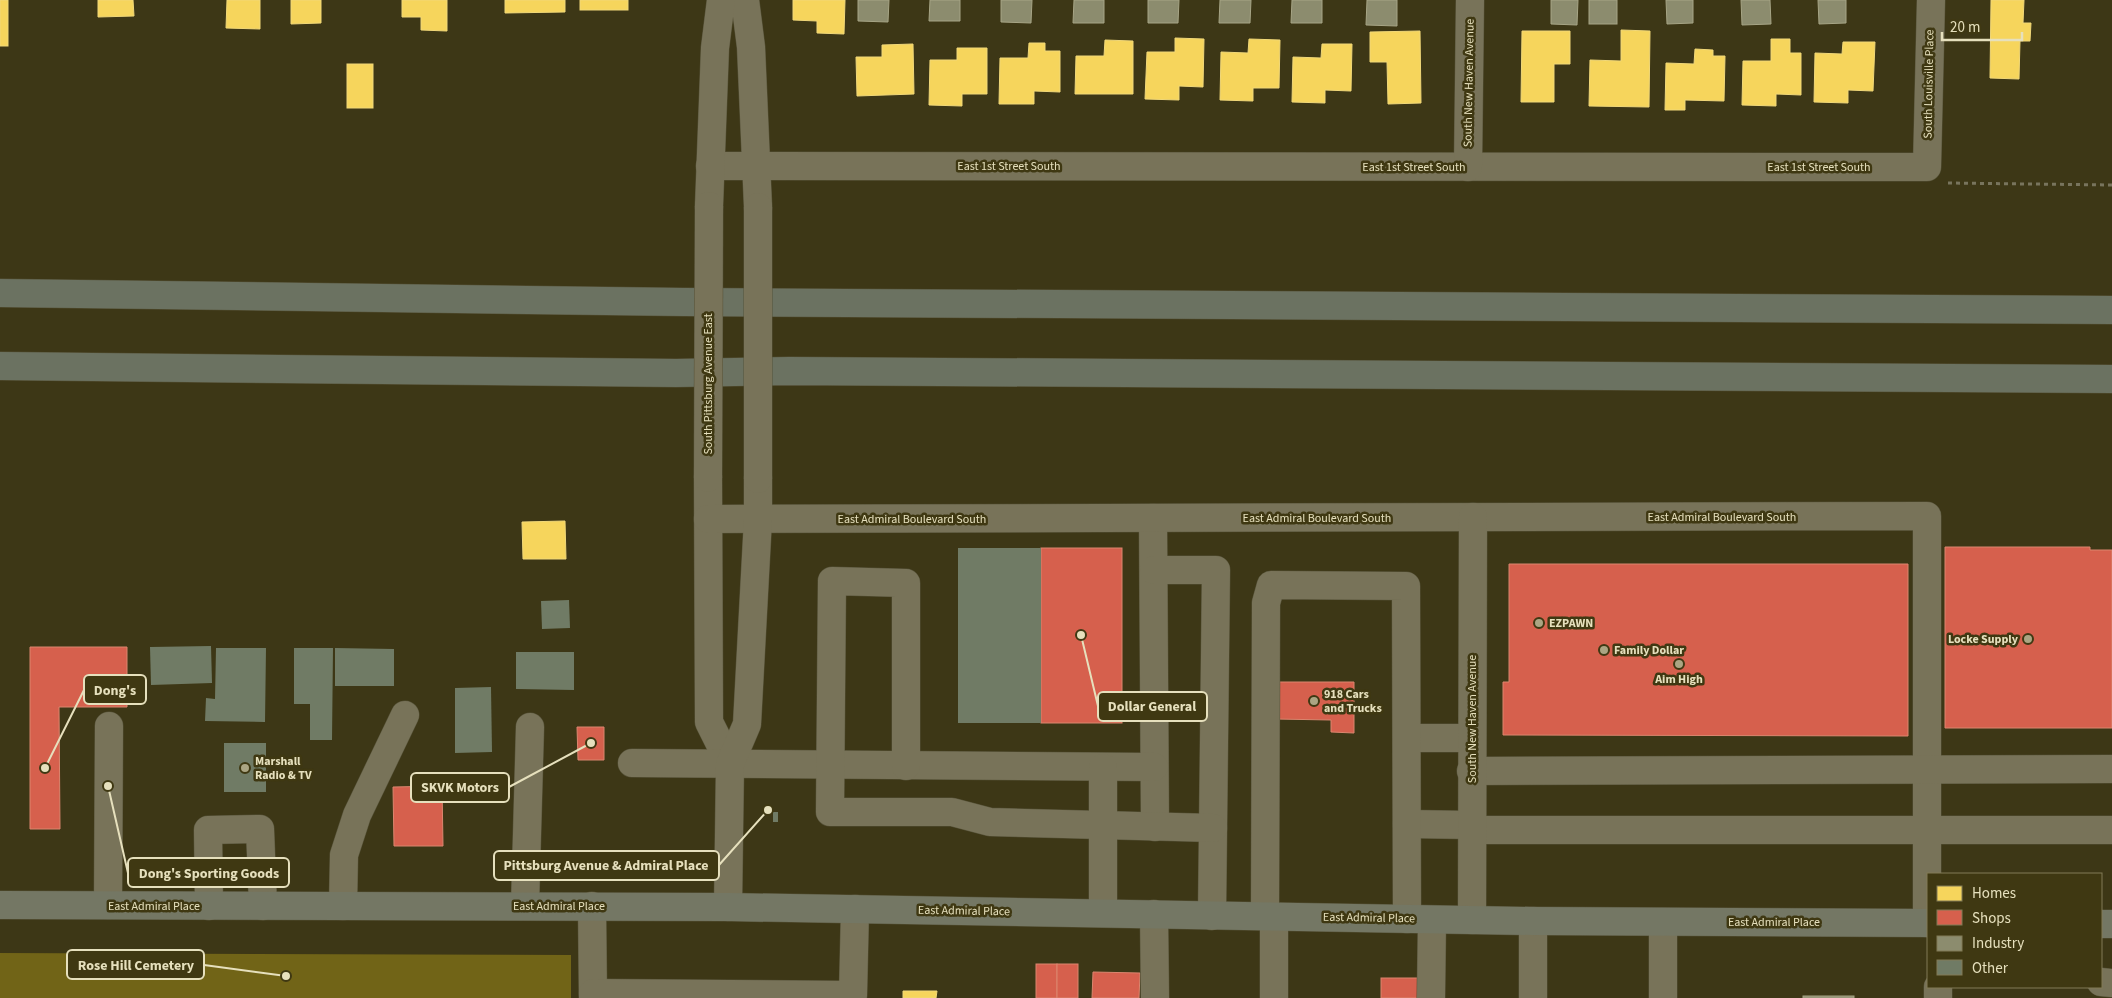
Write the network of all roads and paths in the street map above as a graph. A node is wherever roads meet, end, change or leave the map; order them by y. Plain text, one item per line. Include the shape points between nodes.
1 (721, 0) edge
2 (745, 0) edge
3 (1470, 0) edge
4 (1931, 0) edge
5 (710, 166) junction
6 (757, 167) junction
7 (1468, 167) junction
8 (1926, 167) junction
9 (2112, 184) edge
10 (0, 293) edge
11 (2112, 310) edge
12 (0, 366) edge
13 (2112, 379) edge
14 (1473, 517) junction
15 (1153, 518) junction
16 (708, 519) junction
17 (758, 519) junction
18 (1154, 570) junction
19 (405, 715) dead end
20 (109, 726) dead end
21 (530, 726) dead end
22 (1407, 738) junction
23 (1471, 738) junction
24 (632, 763) dead end
25 (730, 764) junction
26 (831, 765) junction
27 (906, 766) junction
28 (1154, 767) junction
29 (1103, 768) junction
30 (1926, 769) junction
31 (2112, 769) edge
32 (1471, 771) junction
33 (1407, 824) junction
34 (1103, 825) junction
35 (1155, 827) junction
36 (1213, 828) junction
37 (1472, 828) junction
38 (1926, 830) junction
39 (2112, 830) edge
40 (0, 905) edge
41 (108, 906) junction
42 (209, 906) junction
43 (262, 906) junction
44 (343, 906) junction
45 (525, 906) junction
46 (592, 906) junction
47 (728, 907) junction
48 (855, 909) junction
49 (1103, 913) junction
50 (1154, 914) junction
51 (1212, 916) junction
52 (1270, 916) junction
53 (1419, 919) junction
54 (1472, 920) junction
55 (1533, 921) junction
56 (1663, 922) junction
57 (1927, 923) edge
58 (593, 996) edge
59 (1155, 998) edge
60 (1274, 998) edge
61 (1431, 998) edge
62 (1533, 998) edge
63 (1663, 998) edge

1 - 5 street, South Pittsburg Avenue East via 715,48
2 - 6 street, South Pittsburg Avenue East via 751,47
3 - 7 street, South New Haven Avenue
4 - 8 street, South Louisville Place
5 - 6 street, East 1st Street South
5 - 16 street, South Pittsburg Avenue East, bridge
6 - 7 street, East 1st Street South
6 - 17 street, South Pittsburg Avenue East, bridge
7 - 8 street, East 1st Street South
8 - 9 path via 1942,183
10 - 11 highway via 683,302
12 - 13 highway
14 - 15 street, East Admiral Boulevard South
14 - 23 street, South New Haven Avenue
14 - 30 street, East Admiral Boulevard South via 1927,516
15 - 17 street, East Admiral Boulevard South
15 - 18 street
16 - 17 street, East Admiral Boulevard South
16 - 25 street, South Pittsburg Avenue East via 709,722
17 - 25 street, South Pittsburg Avenue East via 747,724
18 - 28 street
18 - 36 street via 1216,570
19 - 44 street via 357,815 344,855
20 - 41 street
21 - 45 street
22 - 23 street
22 - 33 street
22 - 52 street via 1406,586 1271,585 1266,603
23 - 32 street, South New Haven Avenue
24 - 25 street
25 - 26 street
25 - 47 street, South Pittsburg Avenue East
26 - 27 street
26 - 27 street via 832,581 906,583
26 - 34 street via 830,812 952,812 990,822
27 - 29 street
28 - 29 street
28 - 35 street
29 - 34 street
30 - 31 street
30 - 32 street
30 - 38 street
32 - 37 street, South New Haven Avenue
33 - 37 street
33 - 53 street
34 - 35 street
34 - 49 street
35 - 36 street
36 - 51 street
37 - 38 street
37 - 54 street, South New Haven Avenue
38 - 39 street
38 - 57 street
40 - 41 main road, East Admiral Place
41 - 42 main road, East Admiral Place
42 - 43 main road, East Admiral Place
42 - 43 street via 208,830 260,829
43 - 44 main road, East Admiral Place
44 - 45 main road, East Admiral Place
45 - 46 main road, East Admiral Place
46 - 47 main road, East Admiral Place
46 - 58 street
47 - 48 main road, East Admiral Place
48 - 49 main road, East Admiral Place
48 - 58 street via 854,994
49 - 50 main road, East Admiral Place
50 - 51 main road, East Admiral Place
50 - 59 street
51 - 52 main road, East Admiral Place
52 - 53 main road, East Admiral Place
52 - 60 street
53 - 54 main road, East Admiral Place
53 - 61 street
54 - 55 main road, East Admiral Place
55 - 56 main road, East Admiral Place
55 - 62 street
56 - 57 main road, East Admiral Place
56 - 63 street

